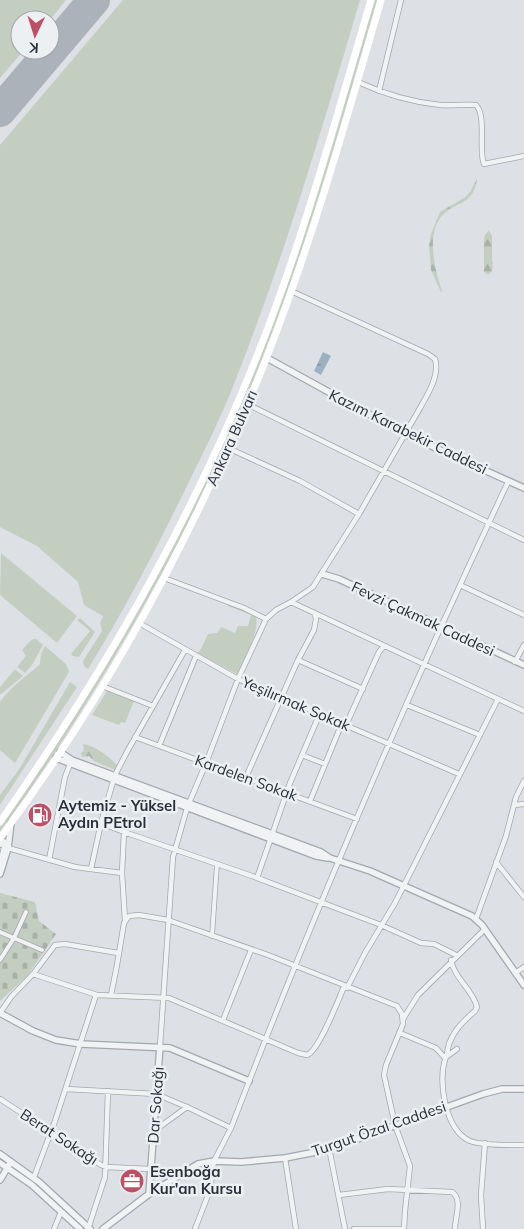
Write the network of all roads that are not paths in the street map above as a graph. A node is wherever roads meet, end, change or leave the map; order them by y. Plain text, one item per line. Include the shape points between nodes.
1 (371, 0) edge
2 (382, 0) edge
3 (400, 0) edge
4 (358, 82) junction
5 (379, 91) junction
6 (524, 156) edge
7 (291, 291) junction
8 (267, 358) junction
9 (247, 404) junction
10 (405, 434) junction
11 (228, 448) junction
12 (384, 471) junction
13 (508, 482) junction
14 (524, 488) edge
15 (358, 514) junction
16 (489, 522) junction
17 (524, 540) edge
18 (322, 574) junction
19 (164, 578) junction
20 (460, 585) junction
21 (291, 602) junction
22 (314, 614) junction
23 (524, 615) edge
24 (266, 619) junction
25 (139, 623) junction
26 (442, 626) junction
27 (524, 645) edge
28 (384, 646) junction
29 (185, 650) junction
30 (196, 656) junction
31 (298, 660) junction
32 (515, 662) junction
33 (424, 664) junction
34 (524, 665) edge
35 (238, 679) junction
36 (102, 686) junction
37 (363, 689) junction
38 (281, 697) junction
39 (498, 699) junction
40 (407, 705) junction
41 (152, 706) junction
42 (524, 712) edge
43 (320, 713) junction
44 (344, 724) junction
45 (480, 735) junction
46 (135, 737) junction
47 (390, 744) junction
48 (159, 746) junction
49 (302, 754) junction
50 (58, 755) junction
51 (206, 763) junction
52 (70, 764) junction
53 (326, 764) junction
54 (459, 774) junction
55 (114, 778) junction
56 (246, 778) junction
57 (524, 781) edge
58 (287, 794) junction
59 (310, 801) junction
60 (524, 804) edge
61 (188, 805) junction
62 (514, 805) junction
63 (357, 819) junction
64 (0, 822) edge
65 (11, 823) junction
66 (101, 823) junction
67 (124, 832) junction
68 (271, 836) junction
69 (0, 838) edge
70 (0, 846) edge
71 (8, 848) junction
72 (175, 849) junction
73 (49, 860) junction
74 (339, 861) junction
75 (496, 862) junction
76 (0, 863) edge
77 (216, 864) junction
78 (91, 869) junction
79 (122, 873) junction
80 (0, 874) edge
81 (257, 878) junction
82 (404, 886) junction
83 (524, 897) edge
84 (322, 903) junction
85 (26, 912) dead end
86 (476, 919) junction
87 (125, 920) junction
88 (168, 920) junction
89 (381, 926) junction
90 (485, 928) junction
91 (0, 932) edge
92 (212, 936) junction
93 (14, 938) junction
94 (42, 950) dead end
95 (251, 950) junction
96 (118, 953) junction
97 (456, 955) junction
98 (0, 960) edge
99 (452, 960) junction
100 (295, 967) junction
101 (524, 967) edge
102 (515, 973) junction
103 (33, 974) junction
104 (524, 985) edge
105 (345, 987) junction
106 (96, 995) junction
107 (111, 996) junction
108 (164, 998) junction
109 (0, 1013) edge
110 (223, 1020) junction
111 (403, 1020) junction
112 (400, 1033) junction
113 (267, 1039) junction
114 (80, 1044) junction
115 (160, 1046) junction
116 (457, 1050) dead end
117 (446, 1056) junction
118 (249, 1081) junction
119 (66, 1089) junction
120 (524, 1089) edge
121 (108, 1091) junction
122 (156, 1094) junction
123 (0, 1099) edge
124 (446, 1106) junction
125 (187, 1107) junction
126 (395, 1125) junction
127 (231, 1128) junction
128 (154, 1131) junction
129 (51, 1132) junction
130 (485, 1143) junction
131 (524, 1145) edge
132 (329, 1148) junction
133 (0, 1154) edge
134 (285, 1158) junction
135 (214, 1161) junction
136 (11, 1162) junction
137 (0, 1163) edge
138 (106, 1167) junction
139 (7, 1168) junction
140 (151, 1169) junction
141 (34, 1177) junction
142 (0, 1180) edge
143 (407, 1189) junction
144 (149, 1194) junction
145 (339, 1195) junction
146 (61, 1212) junction
147 (89, 1228) edge
148 (54, 1229) edge
149 (80, 1229) edge
150 (103, 1229) edge
151 (195, 1229) edge
152 (296, 1229) edge
153 (345, 1229) edge
154 (354, 1229) edge
155 (404, 1229) edge
156 (455, 1229) edge
157 (483, 1229) edge

1 - 64 main road, Ankara Bulvarı via 289,268 258,353 203,480 124,628 65,726
2 - 4 main road, Ankara Bulvarı
3 - 5 street
4 - 5 street
4 - 7 main road, Ankara Bulvarı
5 - 6 street via 431,104 476,105 484,164
7 - 8 main road, Ankara Bulvarı
7 - 10 street via 435,359 433,381
8 - 9 main road, Ankara Bulvarı
8 - 10 street, Kazım Karabekir Caddesi
9 - 11 main road, Ankara Bulvarı
9 - 12 street
10 - 12 street
10 - 13 street, Kazım Karabekir Caddesi
11 - 15 street via 300,481
11 - 19 main road, Ankara Bulvarı
12 - 15 street
12 - 16 street
13 - 14 street, Kazım Karabekir Caddesi
13 - 16 street
15 - 18 street
16 - 17 street
16 - 20 street
18 - 21 street via 313,587
18 - 26 street, Fevzi Çakmak Caddesi
19 - 24 street
19 - 25 main road, Ankara Bulvarı
20 - 23 street
20 - 26 street
21 - 22 street
21 - 24 street
22 - 28 street
22 - 31 street via 314,630
24 - 35 street
25 - 29 street, Yeşilırmak Sokak
25 - 36 main road, Ankara Bulvarı
26 - 32 street, Fevzi Çakmak Caddesi
26 - 33 street
27 - 32 street
28 - 33 street
28 - 37 street
29 - 30 street, Yeşilırmak Sokak
29 - 41 street
30 - 35 street, Yeşilırmak Sokak
30 - 48 street
31 - 37 street
31 - 38 street
32 - 34 street, Fevzi Çakmak Caddesi
33 - 39 street
33 - 40 street
35 - 38 street, Yeşilırmak Sokak
35 - 51 street
36 - 41 street
36 - 50 main road, Ankara Bulvarı
37 - 44 street
38 - 43 street, Yeşilırmak Sokak
38 - 56 street
39 - 42 street
39 - 45 street
40 - 45 street
40 - 47 street
41 - 46 street
43 - 44 street, Yeşilırmak Sokak
43 - 49 street
44 - 47 street, Yeşilırmak Sokak
44 - 53 street
45 - 54 street
46 - 48 street, Kardelen Sokak
46 - 55 street
47 - 54 street, Yeşilırmak Sokak
47 - 63 street
48 - 51 street, Kardelen Sokak
49 - 53 street
49 - 58 street
50 - 52 street
50 - 55 street
50 - 65 main road, Ankara Bulvarı
51 - 56 street, Kardelen Sokak
51 - 61 street
52 - 55 street
52 - 73 street
53 - 59 street
54 - 82 street
55 - 61 street
55 - 66 street
56 - 58 street, Kardelen Sokak
57 - 62 street
58 - 59 street, Kardelen Sokak
58 - 68 street
59 - 63 street, Kardelen Sokak
60 - 62 street
61 - 68 street
61 - 72 street
62 - 75 street
63 - 74 street
65 - 69 main road, Ankara Bulvarı
65 - 71 street
66 - 67 street
66 - 78 street
67 - 72 street
67 - 79 street
68 - 74 street via 316,856
68 - 81 street
70 - 76 street via 4,841
71 - 73 street
71 - 80 street
72 - 77 street
72 - 88 street
73 - 78 street
74 - 82 street
74 - 84 street
75 - 83 street
75 - 86 street
77 - 81 street
77 - 92 street
78 - 79 street
79 - 87 street
81 - 84 street
82 - 86 street
82 - 89 street
84 - 89 street
84 - 100 street
85 - 93 street
86 - 90 street
87 - 88 street via 139,915
87 - 96 street
88 - 92 street
88 - 108 street
89 - 97 street
89 - 105 street
90 - 97 street
90 - 102 street
91 - 93 street
92 - 95 street
93 - 94 street
93 - 98 street
95 - 100 street
95 - 110 street
96 - 103 street via 56,944
96 - 107 street
97 - 99 street
99 - 111 street via 418,995
99 - 117 street via 477,1007 456,1029
100 - 105 street
100 - 113 street
101 - 102 street
102 - 104 street
103 - 106 street
103 - 109 street
105 - 111 street via 392,1004 399,1009
105 - 113 street via 311,1053 305,1055
106 - 107 street
106 - 114 street
107 - 108 street
108 - 110 street
108 - 115 street
109 - 114 street via 50,1038
110 - 113 street
111 - 112 street
112 - 117 street via 436,1048
112 - 126 street via 384,1071
113 - 118 street
114 - 115 street
114 - 119 street
115 - 118 street via 175,1049
115 - 122 street, Dar Sokağı
116 - 117 street
117 - 124 street via 442,1085
118 - 127 street
119 - 121 street
119 - 129 street
120 - 124 street, Turgut Özal Caddesi via 496,1090
121 - 122 street
121 - 138 street
122 - 125 street
122 - 128 street, Dar Sokağı
123 - 129 street, Berat Sokağı
124 - 126 street, Turgut Özal Caddesi
124 - 130 street via 458,1133 470,1141
125 - 127 street
125 - 128 street
126 - 132 street, Turgut Özal Caddesi
126 - 143 street via 410,1166
127 - 135 street
128 - 140 street, Dar Sokağı
129 - 138 street, Berat Sokağı
129 - 141 street
130 - 131 street
130 - 157 street via 481,1195
132 - 134 street, Turgut Özal Caddesi
132 - 145 street
133 - 136 street
134 - 135 street, Turgut Özal Caddesi
134 - 152 street
135 - 144 street, Turgut Özal Caddesi via 188,1169
135 - 151 street via 210,1190
136 - 139 street
136 - 141 street
137 - 139 street
138 - 140 street, Berat Sokağı
138 - 147 street
139 - 142 street
139 - 146 street via 32,1185
140 - 144 street, Dar Sokağı
141 - 147 street
143 - 145 street
143 - 155 street
143 - 156 street via 454,1193 458,1200
144 - 150 street, Turgut Özal Caddesi
145 - 153 street
146 - 148 street
146 - 149 street
154 - 155 street

